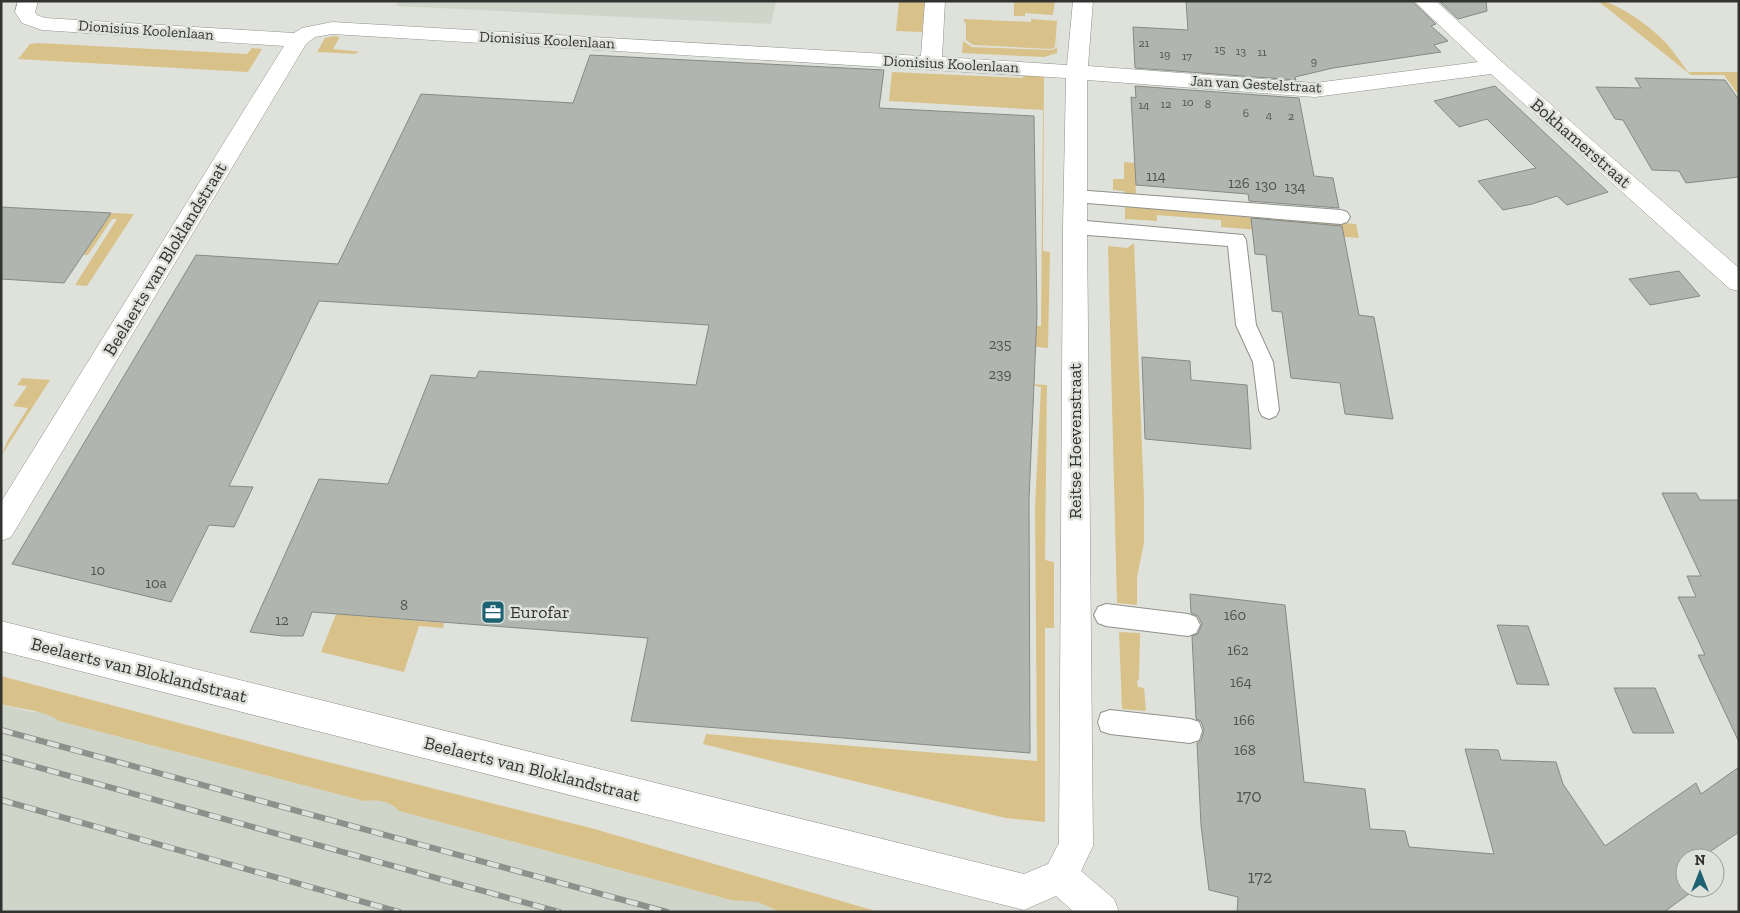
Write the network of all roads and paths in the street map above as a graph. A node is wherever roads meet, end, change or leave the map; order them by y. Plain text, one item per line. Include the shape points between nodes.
1 (936, 1) edge
2 (1083, 1) edge
3 (1424, 1) edge
4 (27, 7) edge
5 (298, 40) junction
6 (931, 63) junction
7 (1495, 67) junction
8 (1077, 72) junction
9 (1076, 196) junction
10 (1341, 217) dead end
11 (1075, 227) junction
12 (1739, 282) edge
13 (1269, 410) dead end
14 (1, 528) edge
15 (1106, 615) dead end
16 (1188, 625) dead end
17 (1, 636) edge
18 (1110, 722) dead end
19 (1190, 730) dead end
20 (1060, 876) junction
21 (1101, 912) edge

1 - 6 street
2 - 8 street, Reitse Hoevenstraat
3 - 7 street, Bokhamerstraat
4 - 5 street, Dionisius Koolenlaan via 29,19 42,24
5 - 6 street, Dionisius Koolenlaan via 309,32 332,28
5 - 14 street, Beelaerts van Bloklandstraat
6 - 8 street, Dionisius Koolenlaan
7 - 8 street, Jan van Gestelstraat via 1315,90
7 - 12 street, Bokhamerstraat
8 - 9 street, Reitse Hoevenstraat
9 - 10 lane
9 - 11 street, Reitse Hoevenstraat
11 - 13 lane via 1237,240 1246,325 1264,362
11 - 20 street, Reitse Hoevenstraat via 1076,846
15 - 16 lane
17 - 20 street, Beelaerts van Bloklandstraat via 1024,892
18 - 19 lane
20 - 21 street

